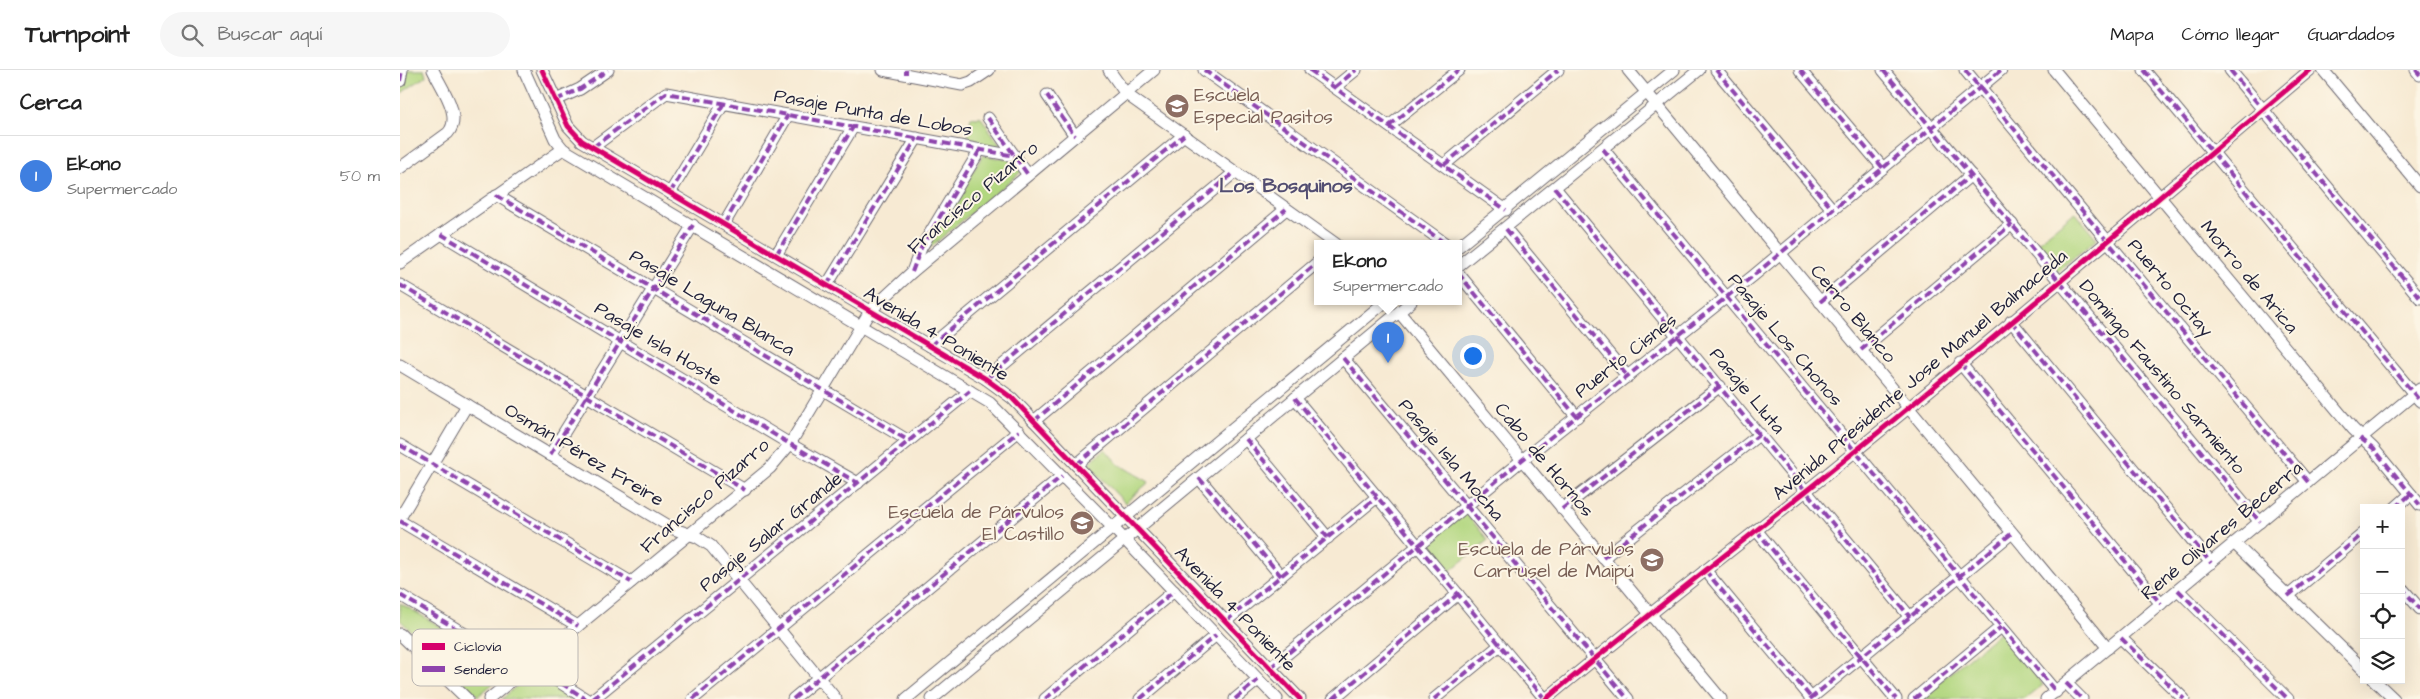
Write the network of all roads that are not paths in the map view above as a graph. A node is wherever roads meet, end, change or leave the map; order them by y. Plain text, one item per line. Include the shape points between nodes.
1 (402, 70) edge
2 (434, 70) edge
3 (524, 70) edge
4 (542, 70) edge
5 (608, 70) edge
6 (882, 70) edge
7 (989, 70) edge
8 (1109, 70) edge
9 (1154, 70) edge
10 (1204, 70) edge
11 (1310, 70) edge
12 (1356, 70) edge
13 (1459, 70) edge
14 (1558, 70) edge
15 (1628, 70) edge
16 (1674, 70) edge
17 (1698, 70) edge
18 (1716, 70) edge
19 (1800, 70) edge
20 (1883, 70) edge
21 (1965, 70) edge
22 (2001, 70) edge
23 (2054, 70) edge
24 (2144, 70) edge
25 (2230, 70) edge
26 (2310, 70) edge
27 (2323, 70) edge
28 (2416, 70) edge
29 (906, 72) edge
30 (2420, 74) edge
31 (400, 82) edge
32 (1334, 87) junction
33 (1980, 87) junction
34 (1648, 91) junction
35 (1126, 94) junction
36 (1047, 95) dead end
37 (556, 100) junction
38 (724, 103) junction
39 (1657, 105) junction
40 (2263, 110) junction
41 (788, 115) junction
42 (988, 118) dead end
43 (1390, 126) junction
44 (853, 127) junction
45 (1932, 128) junction
46 (1184, 135) junction
47 (1075, 136) junction
48 (917, 138) junction
49 (593, 147) junction
50 (563, 149) junction
51 (1603, 149) junction
52 (980, 150) junction
53 (2212, 152) junction
54 (1015, 156) junction
55 (1444, 165) junction
56 (400, 168) edge
57 (1883, 168) junction
58 (1235, 172) junction
59 (1028, 175) junction
60 (1971, 175) junction
61 (2420, 186) edge
62 (1555, 188) junction
63 (670, 193) junction
64 (496, 195) junction
65 (2159, 196) junction
66 (1286, 209) junction
67 (1506, 210) junction
68 (1833, 210) junction
69 (724, 224) junction
70 (2012, 224) junction
71 (693, 225) junction
72 (1506, 229) junction
73 (441, 234) junction
74 (1330, 240) edge
75 (1440, 240) edge
76 (2107, 240) junction
77 (1462, 244) edge
78 (1780, 254) junction
79 (776, 255) junction
80 (400, 263) edge
81 (1462, 263) edge
82 (1314, 265) edge
83 (912, 272) junction
84 (1462, 278) edge
85 (2059, 281) junction
86 (400, 285) edge
87 (827, 285) junction
88 (654, 289) junction
89 (1727, 298) junction
90 (2420, 298) edge
91 (1820, 302) junction
92 (1382, 305) edge
93 (1407, 305) edge
94 (870, 311) junction
95 (1399, 312) junction
96 (2011, 321) junction
97 (861, 326) junction
98 (1679, 337) junction
99 (620, 342) junction
100 (930, 346) junction
101 (1861, 350) junction
102 (1343, 358) junction
103 (1960, 363) junction
104 (400, 365) edge
105 (1628, 377) junction
106 (986, 380) junction
107 (1720, 386) junction
108 (822, 389) junction
109 (970, 391) junction
110 (2418, 395) edge
111 (587, 396) junction
112 (1295, 398) junction
113 (468, 405) junction
114 (1908, 407) junction
115 (1577, 417) junction
116 (1034, 421) junction
117 (1019, 431) junction
118 (1760, 434) junction
119 (2360, 438) junction
120 (1246, 439) junction
121 (909, 441) junction
122 (790, 444) junction
123 (400, 445) edge
124 (1855, 451) junction
125 (550, 455) junction
126 (1522, 460) junction
127 (432, 464) junction
128 (1076, 466) junction
129 (1062, 476) junction
130 (1199, 478) junction
131 (2308, 482) junction
132 (858, 483) junction
133 (745, 490) junction
134 (1806, 491) junction
135 (2411, 494) junction
136 (1377, 497) junction
137 (2400, 504) edge
138 (2420, 505) edge
139 (1466, 506) junction
140 (1562, 509) junction
141 (1126, 518) junction
142 (400, 519) edge
143 (2260, 522) junction
144 (1113, 528) junction
145 (1138, 529) junction
146 (1756, 530) junction
147 (2012, 533) junction
148 (690, 535) junction
149 (1328, 538) junction
150 (2360, 539) edge
151 (1125, 540) junction
152 (2234, 544) junction
153 (1418, 546) junction
154 (1603, 558) junction
155 (2211, 563) junction
156 (1705, 570) junction
157 (1281, 576) junction
158 (1959, 576) junction
159 (739, 580) junction
160 (631, 582) junction
161 (2178, 590) junction
162 (1174, 591) junction
163 (2405, 592) edge
164 (1458, 594) junction
165 (400, 595) edge
166 (2288, 596) junction
167 (2162, 604) junction
168 (2420, 609) edge
169 (1649, 613) junction
170 (1910, 617) junction
171 (1226, 621) junction
172 (578, 626) junction
173 (2001, 627) junction
174 (460, 629) edge
175 (574, 629) edge
176 (778, 629) junction
177 (400, 634) edge
178 (1216, 635) junction
179 (2121, 638) junction
180 (1500, 645) junction
181 (412, 646) edge
182 (2108, 648) junction
183 (1861, 657) junction
184 (1594, 659) junction
185 (2360, 666) edge
186 (1270, 668) junction
187 (818, 678) junction
188 (1258, 680) junction
189 (2066, 684) junction
190 (2378, 684) edge
191 (454, 686) edge
192 (505, 686) edge
193 (562, 686) edge
194 (2051, 695) edge
195 (467, 699) edge
196 (489, 699) edge
197 (586, 699) edge
198 (593, 699) edge
199 (693, 699) edge
200 (793, 699) edge
201 (836, 699) edge
202 (906, 699) edge
203 (932, 699) edge
204 (1045, 699) edge
205 (1140, 699) edge
206 (1235, 699) edge
207 (1277, 699) edge
208 (1300, 699) edge
209 (1333, 699) edge
210 (1434, 699) edge
211 (1545, 699) edge
212 (1628, 699) edge
213 (1721, 699) edge
214 (1811, 699) edge
215 (1896, 699) edge
216 (1914, 699) edge
217 (2082, 699) edge
218 (2184, 699) edge
219 (2288, 699) edge
220 (2394, 699) edge

1 - 31 street
2 - 56 street via 453,113 454,123 448,133
3 - 50 street, Avenida 4 Poniente via 555,140
4 - 37 street, Avenida 4 Poniente
5 - 37 street
6 - 29 street
7 - 29 street via 962,85
8 - 35 street
9 - 35 street, Francisco Pizarro
10 - 75 street
11 - 32 street
12 - 32 street
13 - 43 street
14 - 55 street
15 - 34 street, Cerro Blanco
16 - 34 street
17 - 39 street
18 - 68 street
19 - 57 street
20 - 45 street, Domingo Faustino Sarmiento
21 - 33 street, Puerto Octay
22 - 33 street, Puerto Cisnes
23 - 65 street, Morro de Arica
24 - 53 street
25 - 40 street
26 - 40 street, Avenida Presidente Jose Manuel Balmaceda
27 - 61 street
28 - 30 street
32 - 43 street
33 - 45 street, Puerto Cisnes
33 - 76 street, Puerto Octay
34 - 39 street, Cerro Blanco
34 - 67 street
35 - 46 street
35 - 47 street, Francisco Pizarro
36 - 47 street
37 - 49 street, Avenida 4 Poniente via 573,133
38 - 41 street, Pasaje Punta de Lobos
38 - 49 street, Pasaje Punta de Lobos via 666,93
38 - 63 street
39 - 51 street
39 - 78 street, Cerro Blanco
40 - 53 street, Avenida Presidente Jose Manuel Balmaceda
40 - 90 street
41 - 44 street, Pasaje Punta de Lobos
41 - 69 street
42 - 54 street
43 - 55 street
44 - 48 street, Pasaje Punta de Lobos
44 - 79 street
45 - 57 street, Puerto Cisnes
45 - 60 street, Domingo Faustino Sarmiento
46 - 58 street
46 - 100 street
47 - 59 street, Francisco Pizarro
48 - 52 street, Pasaje Punta de Lobos
48 - 87 street
49 - 63 street, Avenida 4 Poniente
50 - 64 street
50 - 71 street, Avenida 4 Poniente
51 - 62 street
51 - 89 street, Pasaje Los Chonos
52 - 54 street, Pasaje Punta de Lobos
52 - 83 street via 921,248
53 - 65 street, Avenida Presidente Jose Manuel Balmaceda
53 - 110 street
54 - 59 street
55 - 67 street
57 - 68 street, Puerto Cisnes
58 - 66 street
58 - 106 street
59 - 83 street, Francisco Pizarro
60 - 70 street, Domingo Faustino Sarmiento
60 - 91 street
62 - 72 street
62 - 98 street, Pasaje Lluta
63 - 69 street, Avenida 4 Poniente
64 - 73 street
64 - 88 street, Pasaje Laguna Blanca
65 - 76 street, Avenida Presidente Jose Manuel Balmaceda
65 - 119 street, Morro de Arica
66 - 74 street
66 - 116 street
67 - 77 street
68 - 78 street, Puerto Cisnes
69 - 79 street, Avenida 4 Poniente
70 - 85 street, Domingo Faustino Sarmiento
70 - 101 street
71 - 88 street
71 - 97 street, Avenida 4 Poniente
72 - 81 street
72 - 105 street
73 - 80 street
73 - 99 street, Pasaje Isla Hoste
76 - 85 street, Avenida Presidente Jose Manuel Balmaceda
76 - 131 street, Puerto Octay
78 - 89 street, Puerto Cisnes
78 - 91 street, Cerro Blanco
79 - 87 street, Avenida 4 Poniente
82 - 128 street
83 - 94 street, Francisco Pizarro
84 - 115 street
85 - 96 street, Avenida Presidente Jose Manuel Balmaceda
85 - 143 street, Domingo Faustino Sarmiento
86 - 111 street
87 - 94 street, Avenida 4 Poniente
88 - 99 street
88 - 108 street, Pasaje Laguna Blanca
89 - 98 street, Puerto Cisnes
89 - 124 street, Pasaje Los Chonos
91 - 101 street, Cerro Blanco
92 - 141 street
93 - 95 street
94 - 97 street, Francisco Pizarro
94 - 100 street, Avenida 4 Poniente
95 - 102 street
95 - 126 street, Cabo de Hornos
96 - 103 street, Avenida Presidente Jose Manuel Balmaceda
96 - 155 street
97 - 108 street, Francisco Pizarro
97 - 109 street, Avenida 4 Poniente
98 - 105 street, Puerto Cisnes
98 - 107 street, Pasaje Lluta
99 - 111 street
99 - 122 street, Pasaje Isla Hoste
100 - 106 street, Avenida 4 Poniente
101 - 114 street, Cerro Blanco
102 - 112 street
102 - 139 street, Pasaje Isla Mocha
103 - 114 street, Avenida Presidente Jose Manuel Balmaceda
103 - 167 street
104 - 113 street, Osmán Pérez Freire
105 - 115 street, Puerto Cisnes
106 - 116 street, Avenida 4 Poniente via 1012,398
107 - 118 street, Pasaje Lluta
107 - 140 street
108 - 121 street, Pasaje Laguna Blanca
108 - 122 street, Francisco Pizarro
109 - 117 street, Avenida 4 Poniente via 994,407
109 - 121 street, Pasaje Salar Grande
110 - 119 street, René Olivares Becerra
111 - 125 street
111 - 133 street
112 - 120 street
112 - 136 street
113 - 125 street, Osmán Pérez Freire
113 - 127 street
114 - 124 street, Avenida Presidente Jose Manuel Balmaceda
114 - 147 street, Cerro Blanco
115 - 126 street, Puerto Cisnes
116 - 128 street, Avenida 4 Poniente
117 - 129 street, Avenida 4 Poniente
117 - 176 street
118 - 134 street, Pasaje Lluta
118 - 154 street
119 - 131 street, René Olivares Becerra
119 - 135 street, Morro de Arica via 2373,448
120 - 130 street
120 - 149 street
121 - 132 street, Pasaje Salar Grande
122 - 132 street, Pasaje Isla Hoste
122 - 133 street, Francisco Pizarro
123 - 127 street
124 - 134 street, Avenida Presidente Jose Manuel Balmaceda
124 - 158 street, Pasaje Los Chonos
125 - 148 street, Osmán Pérez Freire via 674,529
126 - 139 street, Puerto Cisnes
126 - 140 street, Cabo de Hornos
127 - 142 street
127 - 160 street
128 - 141 street, Avenida 4 Poniente
129 - 144 street, Avenida 4 Poniente
129 - 187 street
130 - 145 street
130 - 157 street
131 - 143 street, René Olivares Becerra
132 - 159 street, Pasaje Salar Grande
133 - 148 street, Francisco Pizarro
134 - 146 street, Avenida Presidente Jose Manuel Balmaceda
134 - 170 street, Pasaje Lluta
135 - 137 street
135 - 138 street, Morro de Arica
136 - 149 street
136 - 153 street
139 - 153 street, Puerto Cisnes
139 - 184 street, Pasaje Isla Mocha
140 - 154 street, Cabo de Hornos
141 - 144 street
141 - 145 street, Avenida 4 Poniente
142 - 172 street
143 - 152 street, René Olivares Becerra
144 - 151 street, Avenida 4 Poniente
144 - 202 street
145 - 151 street
145 - 171 street, Avenida 4 Poniente
146 - 156 street, Avenida Presidente Jose Manuel Balmaceda
146 - 183 street
147 - 158 street
147 - 182 street, Cerro Blanco
148 - 159 street, Osmán Pérez Freire via 711,546
148 - 160 street, Francisco Pizarro
149 - 157 street
150 - 166 street
151 - 162 street, Avenida 4 Poniente
151 - 203 street
152 - 155 street, René Olivares Becerra
152 - 166 street
153 - 164 street
153 - 186 street, Puerto Cisnes
154 - 169 street, Cabo de Hornos
155 - 161 street, René Olivares Becerra
156 - 169 street, Avenida Presidente Jose Manuel Balmaceda
156 - 214 street
157 - 171 street
158 - 170 street
158 - 173 street, Pasaje Los Chonos
159 - 176 street, Osmán Pérez Freire
159 - 198 street, Pasaje Salar Grande
160 - 172 street, Francisco Pizarro
161 - 167 street, René Olivares Becerra
161 - 219 street
162 - 178 street, Avenida 4 Poniente
162 - 204 street
163 - 168 street
164 - 180 street
164 - 209 street
165 - 174 street
166 - 185 street
167 - 179 street, René Olivares Becerra
169 - 184 street, Avenida Presidente Jose Manuel Balmaceda
169 - 213 street, Cabo de Hornos
170 - 183 street
171 - 186 street, Avenida 4 Poniente
172 - 175 street, Francisco Pizarro
173 - 194 street, Pasaje Los Chonos
173 - 216 street
176 - 187 street, Osmán Pérez Freire
176 - 199 street
177 - 181 street
178 - 188 street, Avenida 4 Poniente
178 - 205 street
179 - 182 street, René Olivares Becerra
179 - 218 street
180 - 210 street
180 - 211 street
182 - 189 street, René Olivares Becerra
183 - 214 street
183 - 215 street
184 - 211 street, Avenida Presidente Jose Manuel Balmaceda
184 - 212 street, Pasaje Isla Mocha
186 - 208 street, Avenida 4 Poniente
187 - 200 street
187 - 201 street, Osmán Pérez Freire
188 - 206 street
188 - 207 street, Avenida 4 Poniente
189 - 194 street, René Olivares Becerra
189 - 217 street
190 - 220 street
191 - 195 street
192 - 196 street, Francisco Pizarro
193 - 197 street

